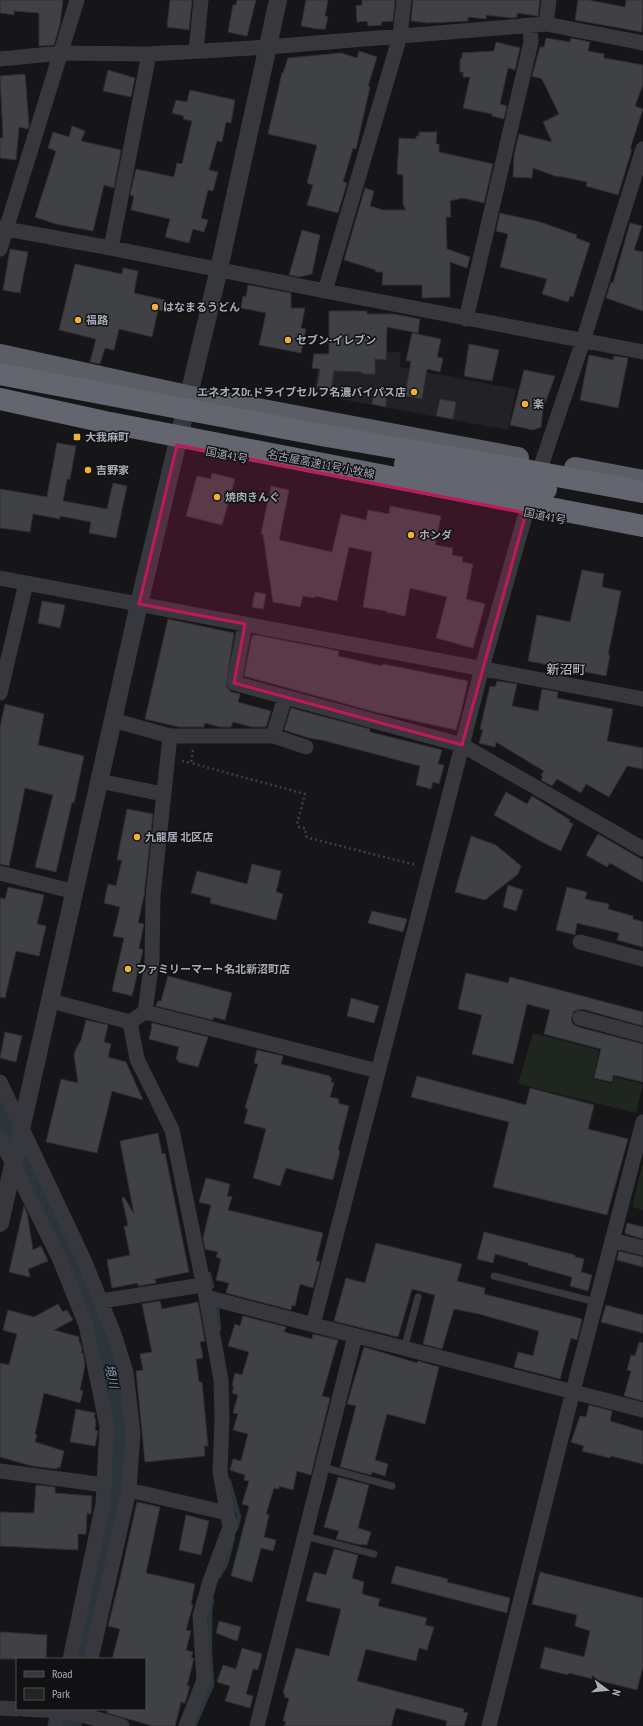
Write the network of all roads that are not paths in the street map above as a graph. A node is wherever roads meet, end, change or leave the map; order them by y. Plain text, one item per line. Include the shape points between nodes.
1 (77, 0) edge
2 (201, 0) edge
3 (278, 0) edge
4 (404, 0) edge
5 (549, 0) edge
6 (546, 24) junction
7 (530, 25) junction
8 (400, 36) junction
9 (643, 43) edge
10 (268, 47) junction
11 (196, 51) junction
12 (61, 53) junction
13 (149, 54) junction
14 (0, 59) edge
15 (643, 149) edge
16 (3, 229) edge
17 (110, 248) junction
18 (0, 250) edge
19 (219, 269) junction
20 (325, 291) junction
21 (466, 319) junction
22 (583, 341) junction
23 (643, 352) edge
24 (0, 355) edge
25 (0, 374) edge
26 (79, 388) junction
27 (187, 396) junction
28 (0, 399) edge
29 (0, 409) edge
30 (177, 445) junction
31 (542, 462) junction
32 (643, 480) edge
33 (643, 492) edge
34 (473, 503) junction
35 (643, 506) edge
36 (598, 509) dead end
37 (526, 513) junction
38 (643, 526) edge
39 (643, 535) edge
40 (0, 578) edge
41 (26, 583) junction
42 (139, 604) junction
43 (245, 624) junction
44 (482, 668) junction
45 (0, 693) edge
46 (285, 697) junction
47 (643, 699) edge
48 (113, 720) junction
49 (170, 736) junction
50 (273, 736) junction
51 (462, 746) junction
52 (306, 747) dead end
53 (100, 781) junction
54 (163, 794) junction
55 (643, 849) edge
56 (0, 873) edge
57 (75, 892) junction
58 (580, 942) dead end
59 (643, 959) edge
60 (50, 1001) junction
61 (145, 1012) junction
62 (580, 1018) dead end
63 (130, 1022) junction
64 (643, 1035) edge
65 (378, 1070) junction
66 (0, 1082) edge
67 (643, 1122) edge
68 (0, 1138) edge
69 (14, 1151) edge
70 (0, 1223) edge
71 (612, 1240) junction
72 (643, 1248) edge
73 (494, 1276) dead end
74 (204, 1291) junction
75 (418, 1297) dead end
76 (102, 1301) junction
77 (596, 1302) junction
78 (313, 1325) junction
79 (355, 1336) junction
80 (404, 1349) junction
81 (573, 1391) junction
82 (643, 1410) edge
83 (322, 1467) junction
84 (0, 1471) edge
85 (105, 1485) junction
86 (392, 1486) dead end
87 (129, 1490) junction
88 (227, 1513) junction
89 (305, 1536) junction
90 (374, 1554) dead end
91 (70, 1658) edge
92 (91, 1658) edge
93 (0, 1708) edge
94 (16, 1709) edge
95 (35, 1710) edge
96 (70, 1713) edge
97 (55, 1726) edge
98 (122, 1726) edge
99 (186, 1726) edge
100 (257, 1726) edge
101 (489, 1726) edge

1 - 12 street
2 - 11 street
3 - 10 street
4 - 8 street
5 - 6 street
6 - 7 street
6 - 9 street
7 - 8 street
7 - 21 street via 531,42
8 - 10 street
8 - 20 street
10 - 11 street
10 - 19 street
11 - 13 street
12 - 13 street
12 - 14 street
12 - 16 street
13 - 17 street
15 - 22 street
16 - 17 street
16 - 18 street
17 - 19 street
19 - 20 street
19 - 27 street
20 - 21 street
21 - 22 street
22 - 23 street
22 - 31 street
24 - 27 highway
25 - 26 highway
26 - 33 highway via 321,435
26 - 35 highway via 105,406 438,471
27 - 30 street
27 - 31 highway
28 - 38 highway, 名古屋高速11号小牧線 via 129,427
29 - 30 highway, 国道41号
30 - 34 highway, 国道41号
30 - 42 street
31 - 32 highway
34 - 36 lane via 508,494
34 - 37 highway, 国道41号
37 - 39 highway, 国道41号
37 - 44 street
40 - 41 street
41 - 42 street
41 - 45 street
42 - 43 street
42 - 48 street
43 - 44 street
43 - 46 street via 234,683
44 - 47 street
44 - 51 street
46 - 50 street
46 - 51 street
48 - 49 street
48 - 53 street
49 - 50 street
49 - 54 street
50 - 52 street
51 - 55 street
51 - 65 street
53 - 54 street
53 - 57 street
54 - 61 street via 153,896 152,960
56 - 57 street
57 - 60 street
58 - 59 street
60 - 63 street
60 - 69 street
61 - 63 street
61 - 65 street
62 - 64 street
63 - 74 street via 137,1059 172,1130
65 - 78 street
66 - 69 street
67 - 71 street
68 - 69 street
69 - 70 street
69 - 76 street via 84,1260
69 - 85 street via 86,1325 107,1426
71 - 72 street
71 - 77 street
73 - 77 lane
74 - 76 street
74 - 78 street
74 - 88 street via 221,1380 220,1472
75 - 80 lane
76 - 87 street via 126,1372 133,1434
77 - 81 street
78 - 79 street
79 - 80 street
79 - 83 street
80 - 81 street
81 - 82 street
81 - 101 street
83 - 86 lane
83 - 89 street
84 - 85 street
85 - 91 street
87 - 88 street
87 - 92 street
88 - 99 street via 230,1527 200,1616 204,1680
89 - 90 lane
89 - 100 street
93 - 94 street
95 - 96 street
96 - 97 street
96 - 98 street

